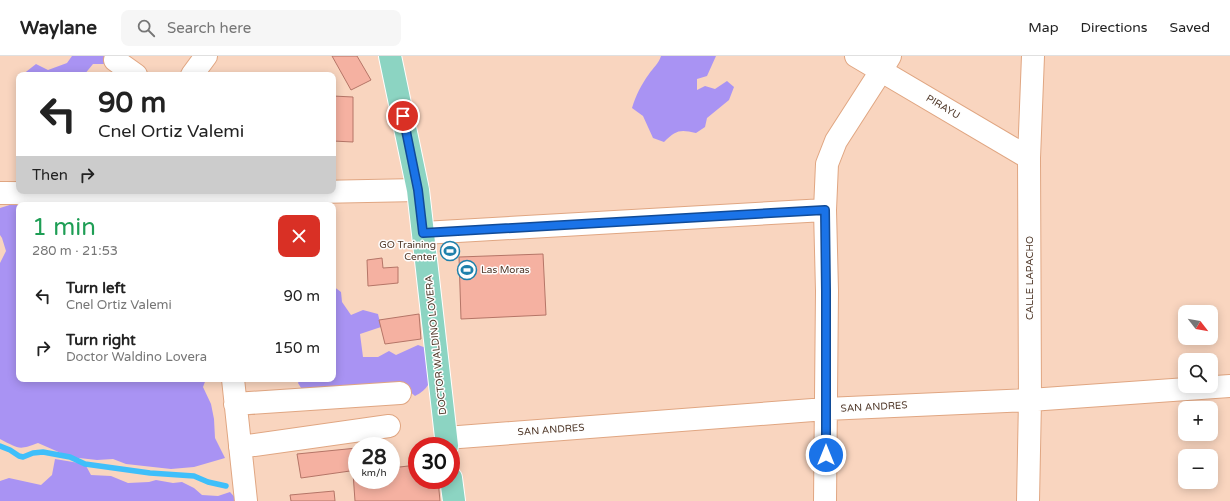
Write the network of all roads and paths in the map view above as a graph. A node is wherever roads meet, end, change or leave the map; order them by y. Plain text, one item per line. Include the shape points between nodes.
1 (206, 56) edge
2 (390, 56) edge
3 (856, 56) edge
4 (1033, 56) edge
5 (115, 60) dead end
6 (886, 64) edge
7 (132, 72) edge
8 (194, 72) edge
9 (1029, 158) junction
10 (418, 190) junction
11 (0, 193) edge
12 (16, 193) edge
13 (191, 194) edge
14 (214, 200) edge
15 (825, 210) junction
16 (423, 233) junction
17 (233, 382) edge
18 (1230, 386) edge
19 (400, 393) dead end
20 (1030, 400) junction
21 (235, 404) junction
22 (826, 409) junction
23 (389, 426) dead end
24 (446, 437) edge
25 (460, 441) edge
26 (240, 447) junction
27 (452, 489) edge
28 (246, 501) edge
29 (454, 501) edge
30 (826, 501) edge
31 (1028, 501) edge

1 - 8 street
2 - 10 main road, DOCTOR WALDINO LOVERA
3 - 6 street, PIRAYU
4 - 9 street, CALLE LAPACHO
5 - 7 street
6 - 9 street, PIRAYU
6 - 15 street via 831,152 827,164
9 - 20 street, CALLE LAPACHO
10 - 14 street
10 - 16 main road, DOCTOR WALDINO LOVERA
11 - 12 street
13 - 14 street
15 - 16 street
15 - 22 street
16 - 24 main road, DOCTOR WALDINO LOVERA
17 - 21 street
18 - 20 street, SAN ANDRES
19 - 21 street
20 - 22 street, SAN ANDRES
20 - 31 street, CALLE LAPACHO
21 - 26 street
22 - 25 street, SAN ANDRES
22 - 30 street
23 - 26 street
26 - 28 street
27 - 29 main road

